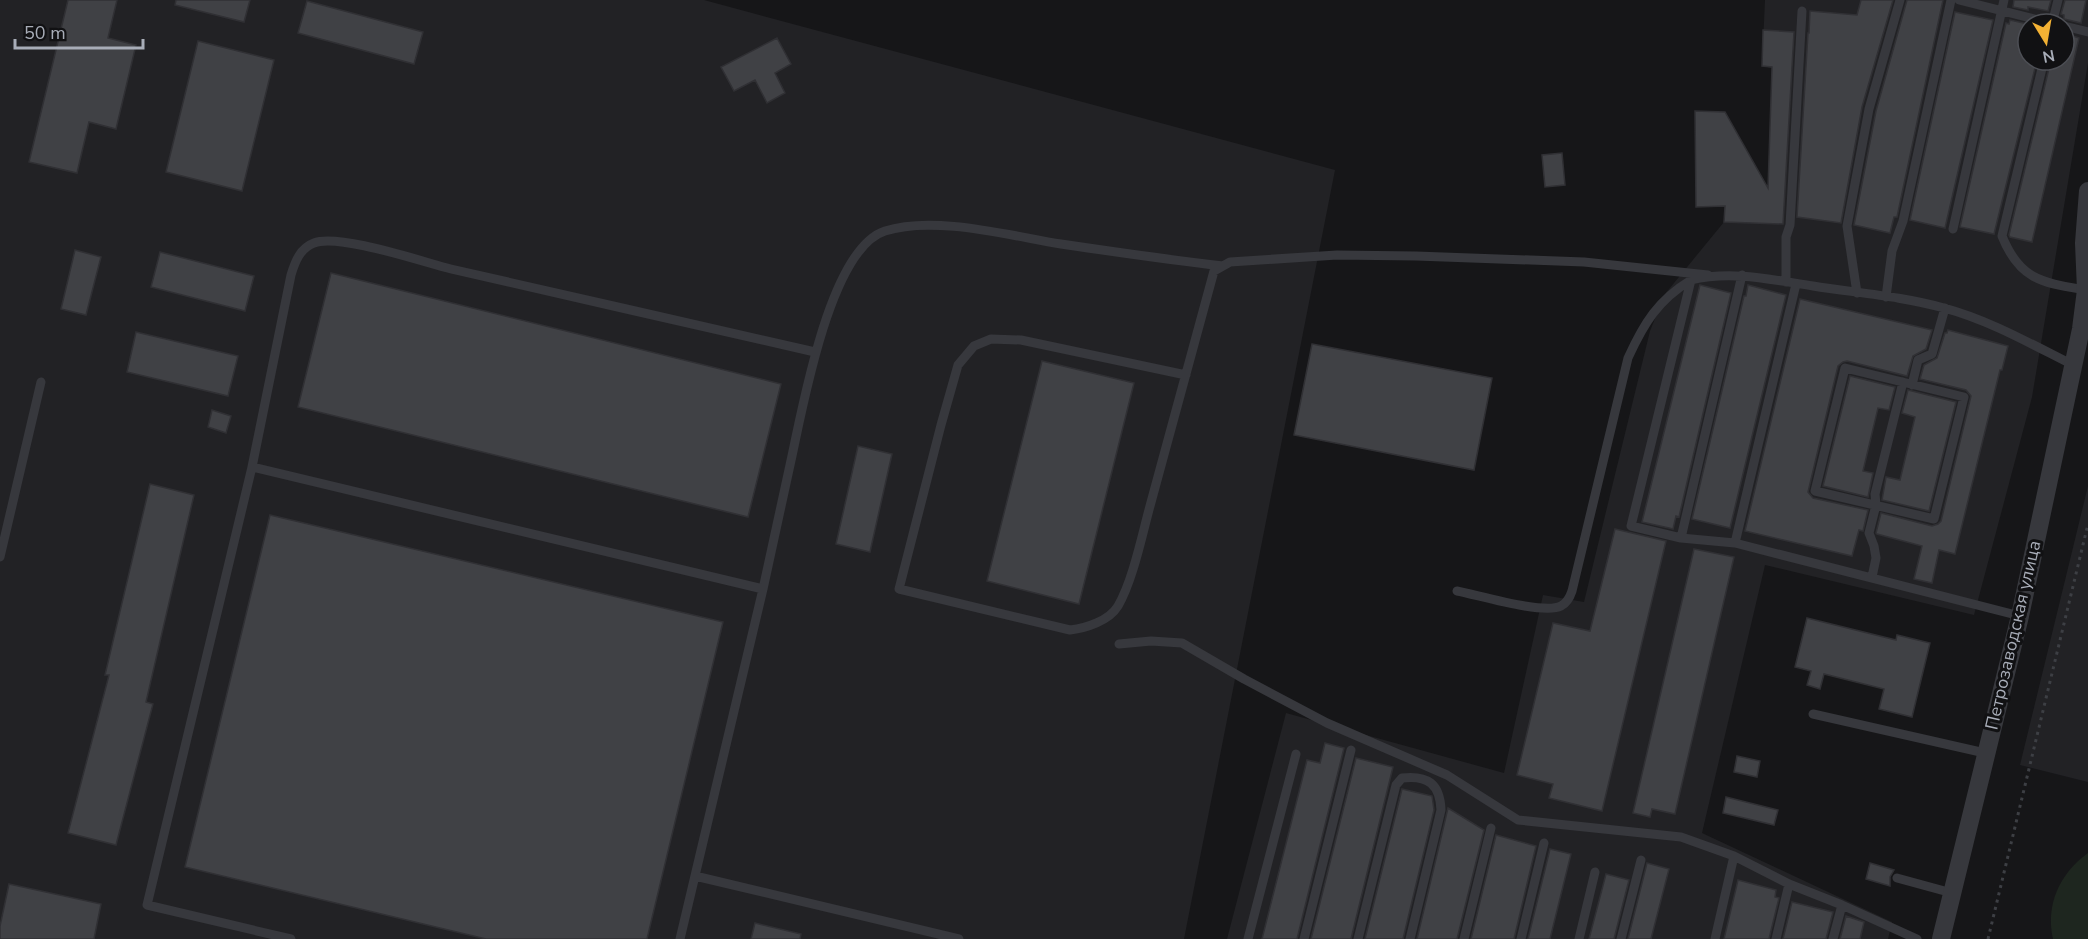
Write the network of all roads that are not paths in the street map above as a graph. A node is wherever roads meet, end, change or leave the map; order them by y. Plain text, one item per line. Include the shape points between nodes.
1 (1900, 0) edge
2 (1951, 0) edge
3 (1959, 0) edge
4 (2004, 0) edge
5 (1802, 11) dead end
6 (2001, 11) junction
7 (2016, 15) edge
8 (2040, 72) edge
9 (2088, 191) edge
10 (1953, 229) dead end
11 (1223, 266) junction
12 (1708, 275) junction
13 (1742, 276) junction
14 (1692, 279) junction
15 (1786, 282) junction
16 (1796, 284) junction
17 (2086, 290) junction
18 (1857, 294) junction
19 (1886, 297) junction
20 (1945, 308) junction
21 (815, 352) junction
22 (2073, 365) junction
23 (1186, 375) junction
24 (41, 382) dead end
25 (1908, 383) junction
26 (252, 467) junction
27 (1876, 505) junction
28 (1681, 538) junction
29 (1735, 543) junction
30 (0, 557) edge
31 (1872, 577) junction
32 (763, 589) junction
33 (1457, 591) dead end
34 (2020, 616) junction
35 (1119, 644) dead end
36 (1813, 714) dead end
37 (1351, 750) dead end
38 (1986, 753) junction
39 (1296, 754) dead end
40 (1491, 828) dead end
41 (1544, 843) dead end
42 (1734, 856) junction
43 (1641, 860) dead end
44 (1595, 872) dead end
45 (695, 876) junction
46 (1897, 879) dead end
47 (1789, 884) junction
48 (1952, 893) junction
49 (1842, 905) junction
50 (291, 939) edge
51 (680, 939) edge
52 (959, 939) edge
53 (1248, 939) edge
54 (1305, 939) edge
55 (1358, 939) edge
56 (1410, 939) edge
57 (1464, 939) edge
58 (1521, 939) edge
59 (1579, 939) edge
60 (1621, 939) edge
61 (1715, 939) edge
62 (1776, 939) edge
63 (1833, 939) edge
64 (1917, 939) edge
65 (1941, 939) edge

1 - 18 lane via 1869,109 1847,226
2 - 19 lane via 1903,221 1892,250
3 - 6 lane
4 - 6 lane
5 - 15 lane
6 - 7 lane
6 - 10 lane
8 - 17 lane via 2002,236 2021,269 2046,283
9 - 17 street, Петрозаводская улица
11 - 12 lane via 1230,262 1337,255 1416,256 1584,262
11 - 21 lane via 954,226 884,231 867,242 849,265
11 - 23 lane via 1214,271
12 - 13 lane
12 - 14 lane
13 - 15 lane
13 - 28 lane
14 - 28 lane via 1631,526
14 - 33 lane via 1656,308 1628,358 1568,601 1560,607 1538,608
15 - 16 lane
16 - 18 lane
16 - 29 lane
17 - 22 street, Петрозаводская улица
18 - 19 lane
19 - 20 lane
20 - 22 lane via 2011,333
20 - 25 lane via 1932,354 1918,360
21 - 26 lane via 364,246 314,243 296,257 291,274
21 - 32 lane
22 - 34 street, Петрозаводская улица
23 - 23 lane via 1021,340 991,339 974,346 958,365 899,589 1070,630 1108,617 1117,607 1132,570
24 - 30 lane
25 - 27 lane via 1875,494
25 - 27 lane via 1964,397 1934,519
25 - 27 lane via 1845,368 1815,491
26 - 32 lane
26 - 50 lane via 147,905
27 - 31 lane via 1869,533 1876,558
28 - 29 lane
29 - 31 lane
31 - 34 lane
32 - 45 lane
34 - 38 street, Петрозаводская улица
35 - 42 lane via 1151,640 1182,643 1327,723 1447,775 1518,820 1681,837
36 - 38 lane
37 - 54 lane
38 - 48 street, Петрозаводская улица
39 - 53 lane
40 - 57 lane
41 - 58 lane
42 - 47 lane
42 - 61 lane
43 - 60 lane
44 - 59 lane
45 - 51 lane
45 - 52 lane
46 - 48 lane
47 - 49 lane
47 - 62 lane
48 - 65 street, Петрозаводская улица
49 - 63 lane
49 - 64 lane
55 - 56 lane via 1396,784 1402,778 1413,777 1434,785 1441,795 1441,810

